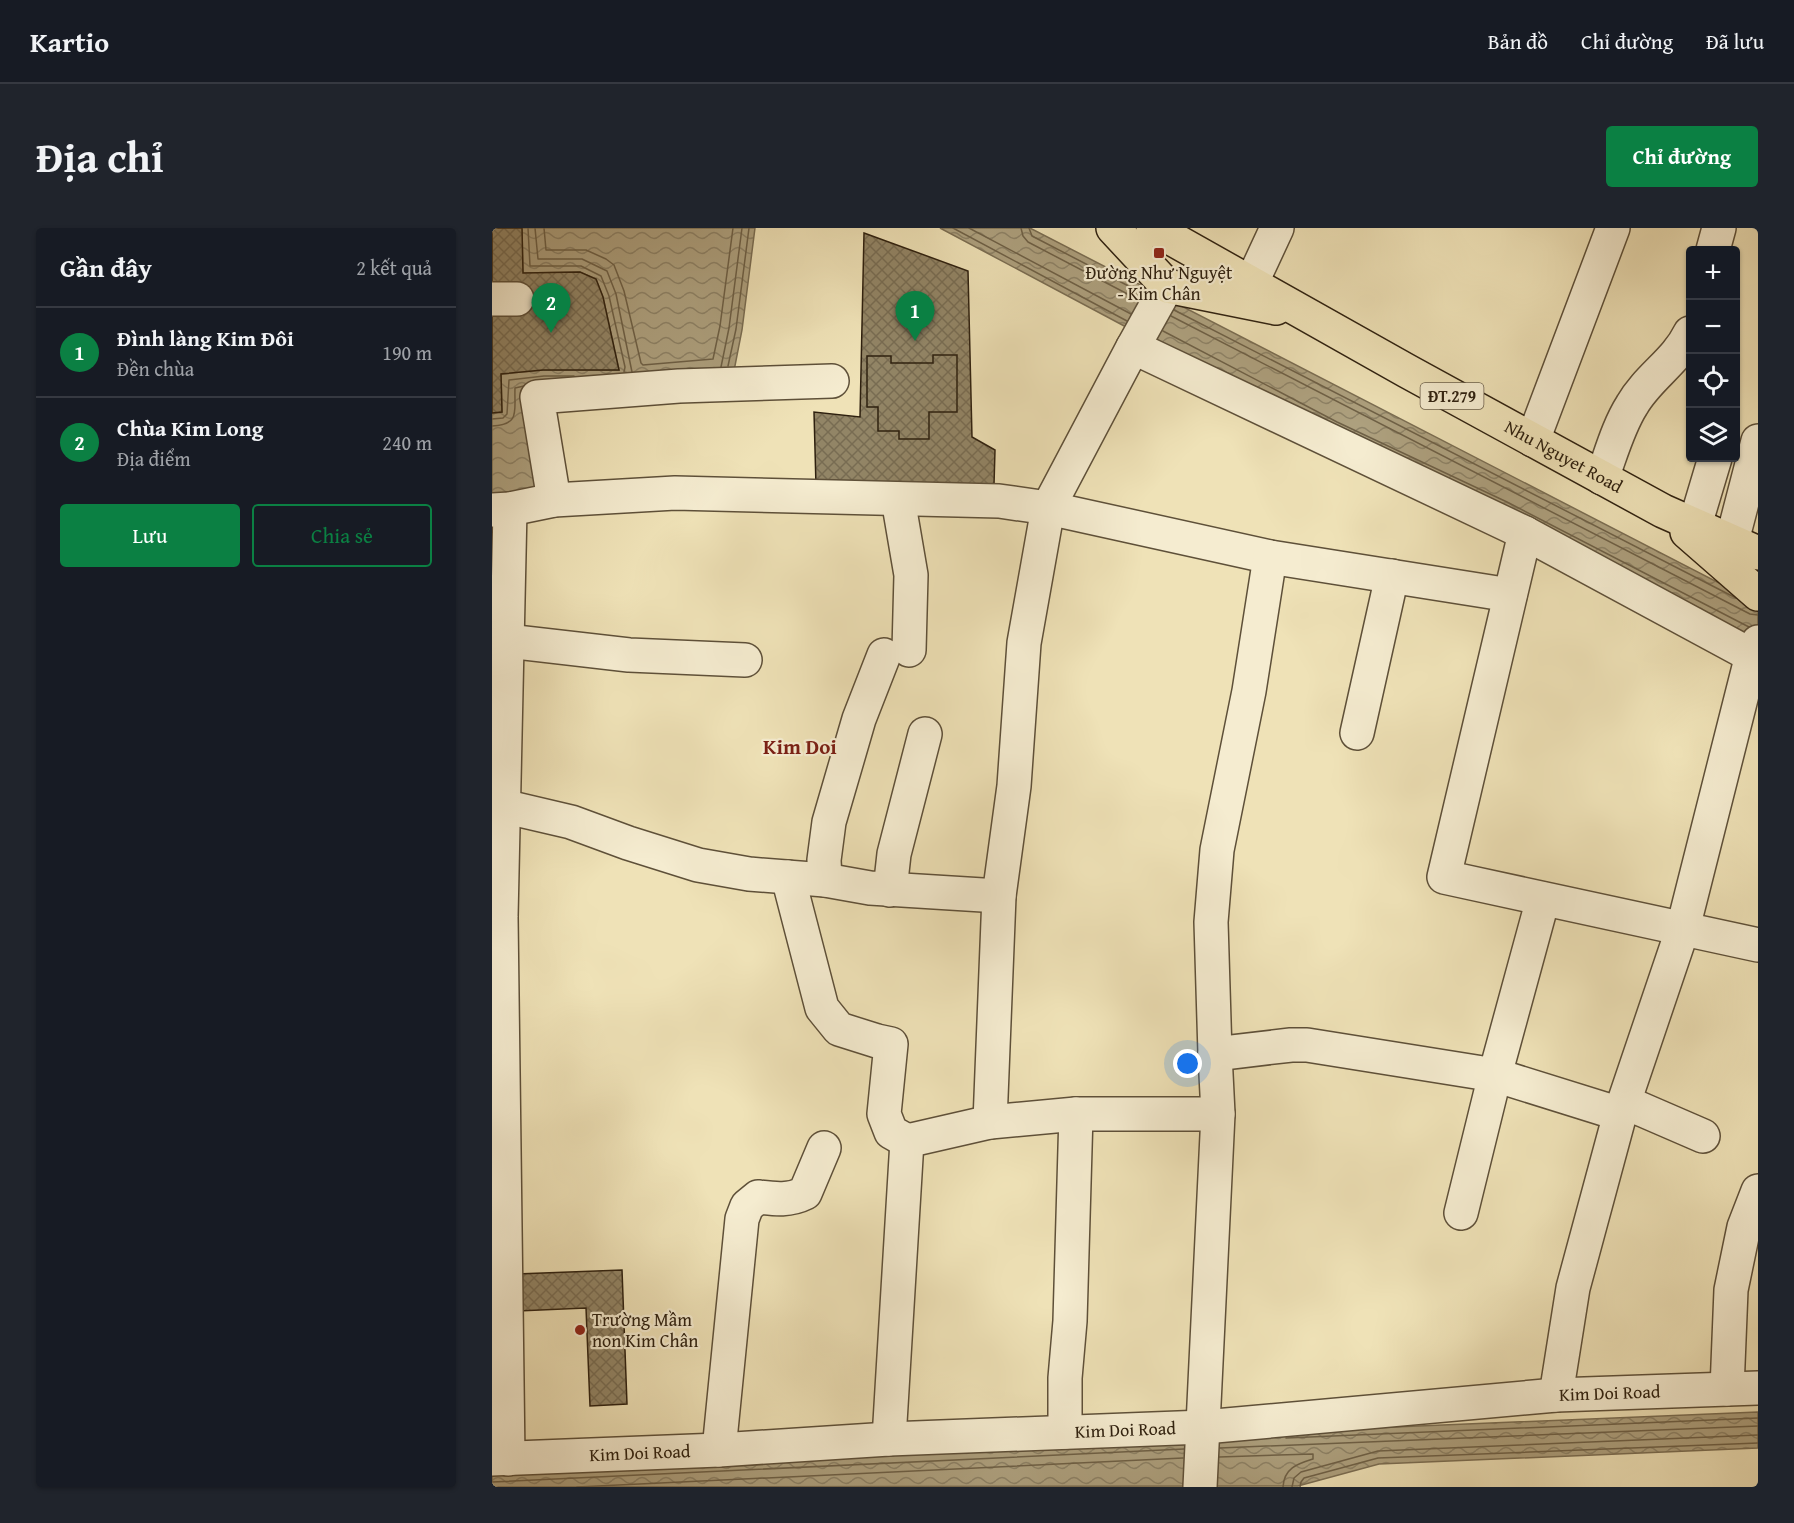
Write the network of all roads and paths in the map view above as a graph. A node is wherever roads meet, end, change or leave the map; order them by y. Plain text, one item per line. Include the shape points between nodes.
1 (1113, 228) edge
2 (1153, 228) edge
3 (1277, 228) edge
4 (1613, 228) edge
5 (1719, 228) edge
6 (1714, 246) edge
7 (1251, 284) junction
8 (1167, 285) junction
9 (1301, 312) junction
10 (1686, 341) edge
11 (1133, 346) junction
12 (832, 381) dead end
13 (1533, 440) junction
14 (1758, 441) edge
15 (1714, 462) edge
16 (1602, 478) junction
17 (898, 499) junction
18 (554, 501) junction
19 (1048, 508) junction
20 (501, 509) edge
21 (1663, 511) junction
22 (1695, 525) junction
23 (1525, 533) junction
24 (1745, 547) edge
25 (1270, 557) junction
26 (1392, 576) junction
27 (1758, 594) edge
28 (1510, 595) junction
29 (507, 641) junction
30 (1756, 652) edge
31 (745, 660) dead end
32 (1357, 732) dead end
33 (925, 734) dead end
34 (503, 806) junction
35 (788, 877) junction
36 (825, 880) junction
37 (890, 890) junction
38 (999, 896) junction
39 (1543, 898) junction
40 (497, 917) edge
41 (1683, 928) junction
42 (1758, 945) edge
43 (1215, 1054) junction
44 (1495, 1075) junction
45 (1076, 1114) junction
46 (1218, 1114) junction
47 (1620, 1114) junction
48 (990, 1122) junction
49 (1703, 1136) dead end
50 (907, 1141) junction
51 (824, 1148) dead end
52 (1758, 1191) edge
53 (1461, 1213) dead end
54 (1743, 1388) edge
55 (1556, 1395) junction
56 (1065, 1432) junction
57 (1204, 1436) junction
58 (889, 1439) junction
59 (719, 1450) junction
60 (500, 1459) edge
61 (1200, 1486) edge

1 - 8 main road
2 - 7 main road, Nhu Nguyet Road / ĐT.279
3 - 7 street
4 - 13 street
5 - 6 street
7 - 9 main road, Nhu Nguyet Road / ĐT.279
8 - 9 main road
8 - 11 street
9 - 13 main road, Nhu Nguyet Road / ĐT.279
10 - 16 street via 1632,404
11 - 19 street
11 - 23 street
12 - 18 street via 679,386 537,397
13 - 16 main road, Nhu Nguyet Road / ĐT.279
14 - 24 street
15 - 22 street
16 - 21 main road, Nhu Nguyet Road / ĐT.279
17 - 18 street via 675,493
17 - 19 street via 999,501
17 - 36 street via 911,575 896,652 860,719 829,822
18 - 20 street
19 - 25 street
19 - 38 street via 1024,643 1014,786
20 - 29 street
21 - 22 main road, Nhu Nguyet Road / ĐT.279
21 - 27 main road
22 - 24 main road, Nhu Nguyet Road / ĐT.279
23 - 28 street
23 - 30 street
25 - 26 street
25 - 43 street via 1249,691 1217,850 1211,922
26 - 28 street
26 - 32 street
28 - 39 street via 1444,877
29 - 31 street via 629,655
29 - 34 street
30 - 41 street
33 - 37 street via 894,854
34 - 35 street via 571,822 698,865
34 - 40 street
35 - 36 street
35 - 50 street via 822,1008 839,1029 891,1044 884,1114 891,1132
36 - 37 street
37 - 38 street
38 - 48 street
39 - 41 street
39 - 44 street
40 - 60 street
41 - 42 street
41 - 47 street
43 - 44 street via 1307,1045
43 - 46 street
44 - 47 street
44 - 53 street
45 - 46 street
45 - 48 street
45 - 56 street
46 - 57 street
47 - 49 street via 1636,1107
47 - 55 street via 1573,1288
48 - 50 street
50 - 58 street
51 - 59 street via 805,1193 794,1198 758,1197 747,1206 742,1220
52 - 54 street via 1744,1227 1731,1290
54 - 55 street, Kim Doi Road
55 - 57 street, Kim Doi Road
56 - 57 street, Kim Doi Road
56 - 58 street, Kim Doi Road
57 - 61 street
58 - 59 street, Kim Doi Road
59 - 60 street, Kim Doi Road

